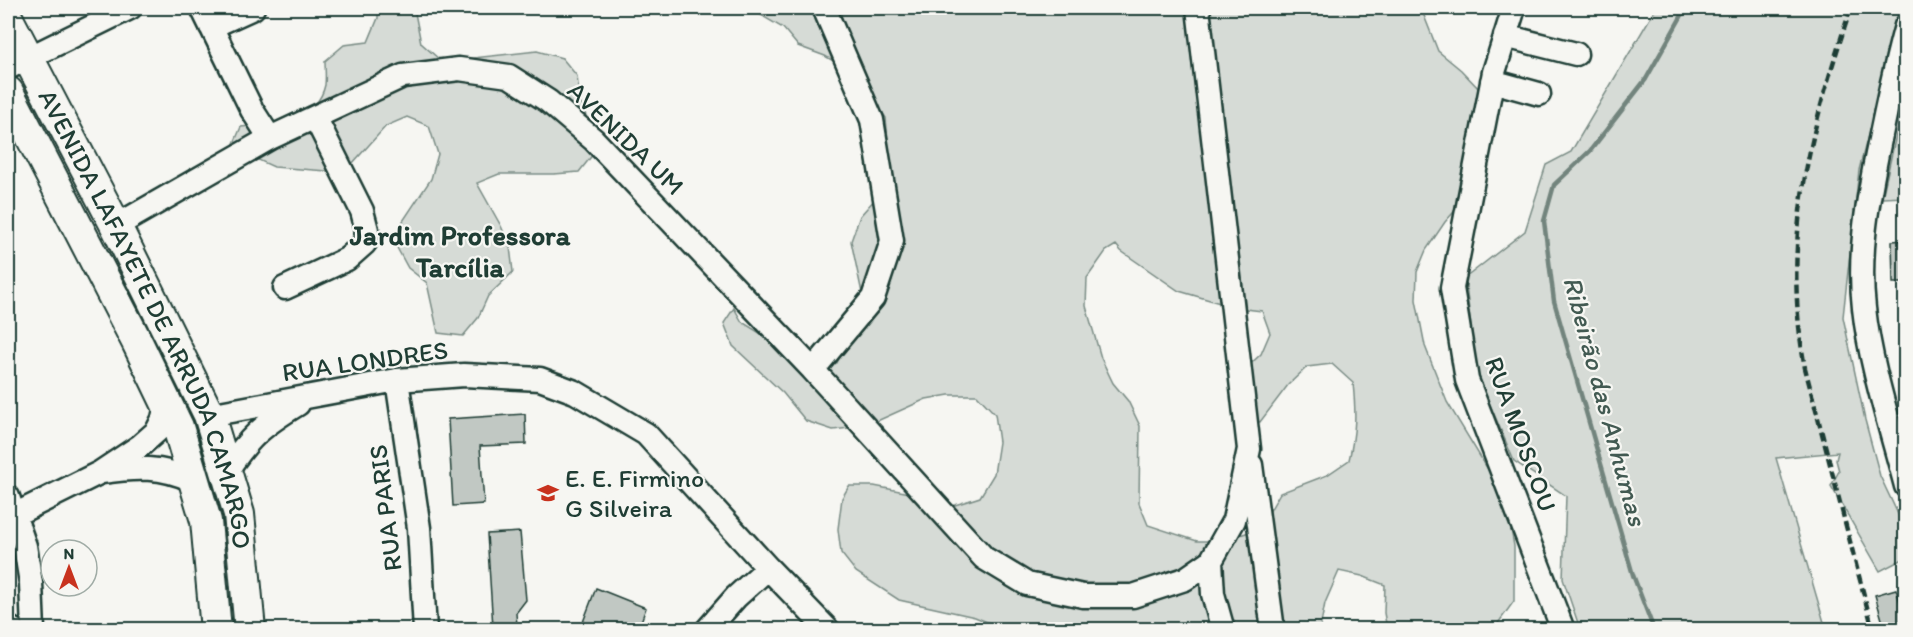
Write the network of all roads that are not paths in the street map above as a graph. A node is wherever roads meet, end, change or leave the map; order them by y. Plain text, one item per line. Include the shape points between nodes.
1 (130, 8) edge
2 (253, 8) edge
3 (824, 8) edge
4 (1198, 8) edge
5 (1514, 8) edge
6 (206, 17) edge
7 (8, 19) edge
8 (1905, 26) edge
9 (1505, 36) junction
10 (1576, 54) dead end
11 (17, 62) edge
12 (1492, 81) junction
13 (8, 92) edge
14 (1539, 94) dead end
15 (315, 117) junction
16 (270, 138) junction
17 (116, 226) junction
18 (285, 288) dead end
19 (813, 370) junction
20 (397, 380) junction
21 (193, 381) junction
22 (309, 396) junction
23 (166, 401) junction
24 (209, 415) junction
25 (1249, 449) junction
26 (101, 472) junction
27 (226, 472) junction
28 (192, 480) junction
29 (1905, 486) edge
30 (10, 510) edge
31 (1211, 561) junction
32 (768, 568) junction
33 (8, 627) edge
34 (13, 630) edge
35 (33, 630) edge
36 (216, 630) edge
37 (250, 630) edge
38 (425, 630) edge
39 (707, 630) edge
40 (828, 630) edge
41 (1223, 630) edge
42 (1273, 630) edge
43 (1563, 630) edge

1 - 11 street
2 - 6 street
3 - 19 street via 872,120 892,240 873,298
4 - 25 street
5 - 9 street, RUA MOSCOU
6 - 16 street
7 - 11 main road, AVENIDA LAFAYETE DE ARRUDA CAMARGO
8 - 29 street via 1865,213 1862,267 1872,354
9 - 10 street
9 - 12 street, RUA MOSCOU
11 - 17 main road, AVENIDA LAFAYETE DE ARRUDA CAMARGO
12 - 14 street
12 - 43 street, RUA MOSCOU via 1452,288 1467,380
13 - 23 main road, AVENIDA LAFAYETE DE ARRUDA CAMARGO
15 - 16 street, AVENIDA UM
15 - 18 street via 362,211 367,230 365,243 347,259
15 - 19 street, AVENIDA UM via 403,76 459,69 509,76 548,101 594,140
16 - 17 street, AVENIDA UM
17 - 21 main road, AVENIDA LAFAYETE DE ARRUDA CAMARGO
19 - 31 street, AVENIDA UM via 984,558 1027,584 1083,596 1133,596 1185,579
20 - 22 street, RUA LONDRES
20 - 32 street, RUA LONDRES via 464,375 529,378 575,392 646,434
20 - 38 street, RUA PARIS via 419,528
21 - 23 main road via 171,387
21 - 24 main road, AVENIDA LAFAYETE DE ARRUDA CAMARGO
22 - 24 street, RUA LONDRES
22 - 27 street via 267,423
23 - 26 street via 157,432
23 - 28 main road, AVENIDA LAFAYETE DE ARRUDA CAMARGO via 178,427
24 - 27 main road, AVENIDA LAFAYETE DE ARRUDA CAMARGO
25 - 31 street via 1234,520
25 - 42 street
26 - 28 street via 158,469
26 - 30 street
27 - 28 main road via 215,481
27 - 37 main road, AVENIDA LAFAYETE DE ARRUDA CAMARGO via 239,514
28 - 36 main road, AVENIDA LAFAYETE DE ARRUDA CAMARGO via 206,520
30 - 35 street via 25,546
31 - 41 street
32 - 39 street
32 - 40 street, RUA LONDRES
33 - 34 street

